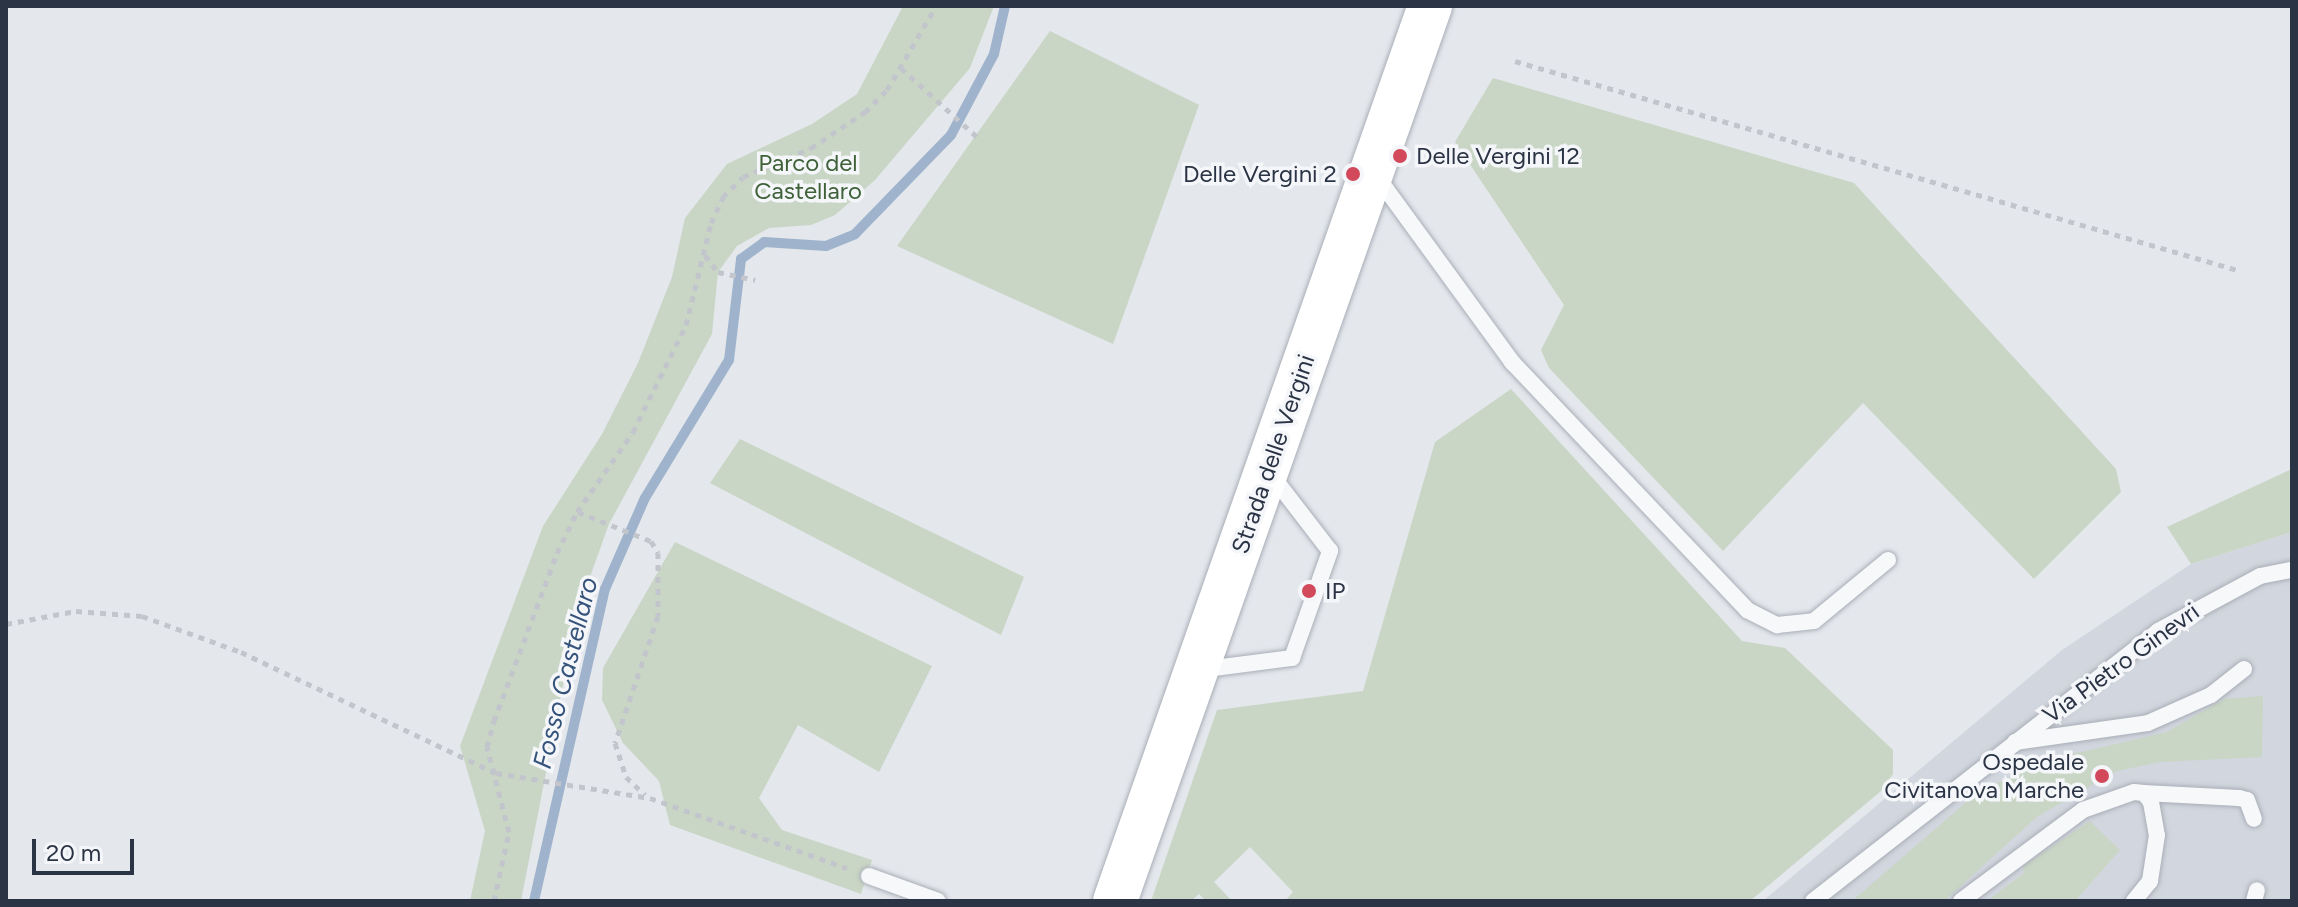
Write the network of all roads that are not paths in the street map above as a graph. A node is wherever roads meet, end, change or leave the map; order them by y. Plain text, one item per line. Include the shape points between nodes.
1 (1430, 6) edge
2 (1372, 170) junction
3 (1267, 470) junction
4 (1888, 560) dead end
5 (2292, 570) edge
6 (2244, 669) dead end
7 (1197, 670) junction
8 (2014, 742) junction
9 (2144, 793) junction
10 (2254, 819) dead end
11 (869, 876) road end
12 (938, 901) edge
13 (1115, 901) edge
14 (1813, 901) edge
15 (1961, 901) edge
16 (2134, 901) edge

1 - 2 main road, Strada delle Vergini
2 - 3 main road, Strada delle Vergini
2 - 4 lane via 1512,362 1747,610 1777,625 1814,621
3 - 7 main road, Strada delle Vergini
3 - 7 lane via 1330,551 1292,658
5 - 8 lane, Via Pietro Ginevri via 2260,576 2158,631
6 - 8 lane via 2211,695 2148,723
7 - 13 main road, Strada delle Vergini
8 - 14 lane, Via Pietro Ginevri
9 - 10 lane via 2239,798 2247,800
9 - 15 lane via 2120,793 2083,810
9 - 16 lane via 2156,814 2156,857 2150,881
11 - 12 lane

